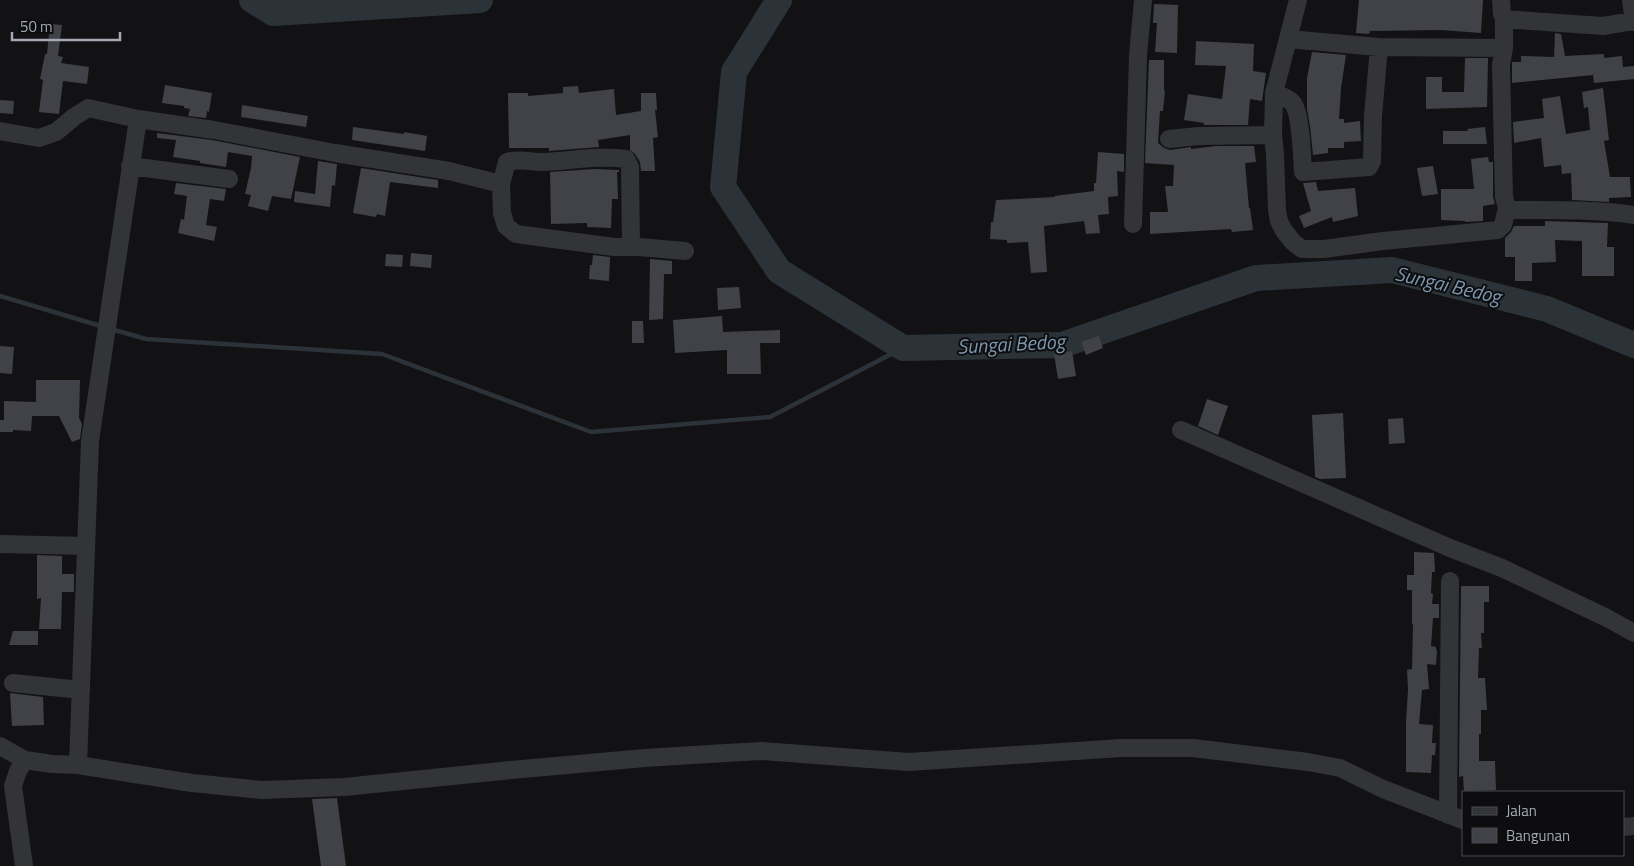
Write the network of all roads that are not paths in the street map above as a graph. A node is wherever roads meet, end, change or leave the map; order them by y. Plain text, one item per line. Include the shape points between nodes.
1 (1143, 0) edge
2 (1298, 0) edge
3 (1501, 0) edge
4 (1631, 0) edge
5 (1504, 19) junction
6 (1634, 22) edge
7 (1288, 39) junction
8 (1379, 47) junction
9 (1504, 48) junction
10 (1274, 93) junction
11 (138, 118) junction
12 (0, 131) edge
13 (1273, 135) junction
14 (1169, 139) dead end
15 (130, 166) junction
16 (229, 179) dead end
17 (501, 184) junction
18 (1507, 208) junction
19 (1634, 214) edge
20 (1133, 224) dead end
21 (631, 247) junction
22 (685, 252) dead end
23 (1181, 430) dead end
24 (0, 544) edge
25 (86, 546) junction
26 (1450, 581) dead end
27 (1634, 634) edge
28 (13, 683) dead end
29 (81, 690) junction
30 (0, 746) edge
31 (25, 760) junction
32 (78, 766) junction
33 (1455, 817) edge
34 (24, 866) edge

1 - 20 street
2 - 7 street
3 - 5 street
4 - 6 street
5 - 6 street via 1603,26
5 - 9 street
7 - 8 street
7 - 10 street
8 - 9 street
8 - 10 street via 1372,161 1369,166 1303,172 1298,116 1286,98
9 - 18 street via 1501,65 1504,197
10 - 13 street
11 - 12 street via 88,108 56,132 38,138
11 - 15 street
11 - 17 street via 449,171
13 - 14 street
13 - 18 street via 1279,221 1293,242 1302,249 1324,250 1498,230
15 - 16 street
15 - 25 street via 90,441
17 - 21 street via 502,213 506,226 516,234
17 - 21 street via 507,162 517,159 541,162 626,159 630,167
18 - 19 street
21 - 22 street
23 - 27 street via 1432,541 1502,568
24 - 25 street
25 - 29 street
26 - 33 street
28 - 29 street
29 - 32 street
30 - 31 street
31 - 32 street
31 - 34 street via 13,786
32 - 33 street via 262,790 344,788 708,754 761,752 909,762 1121,748 1193,748 1340,768

